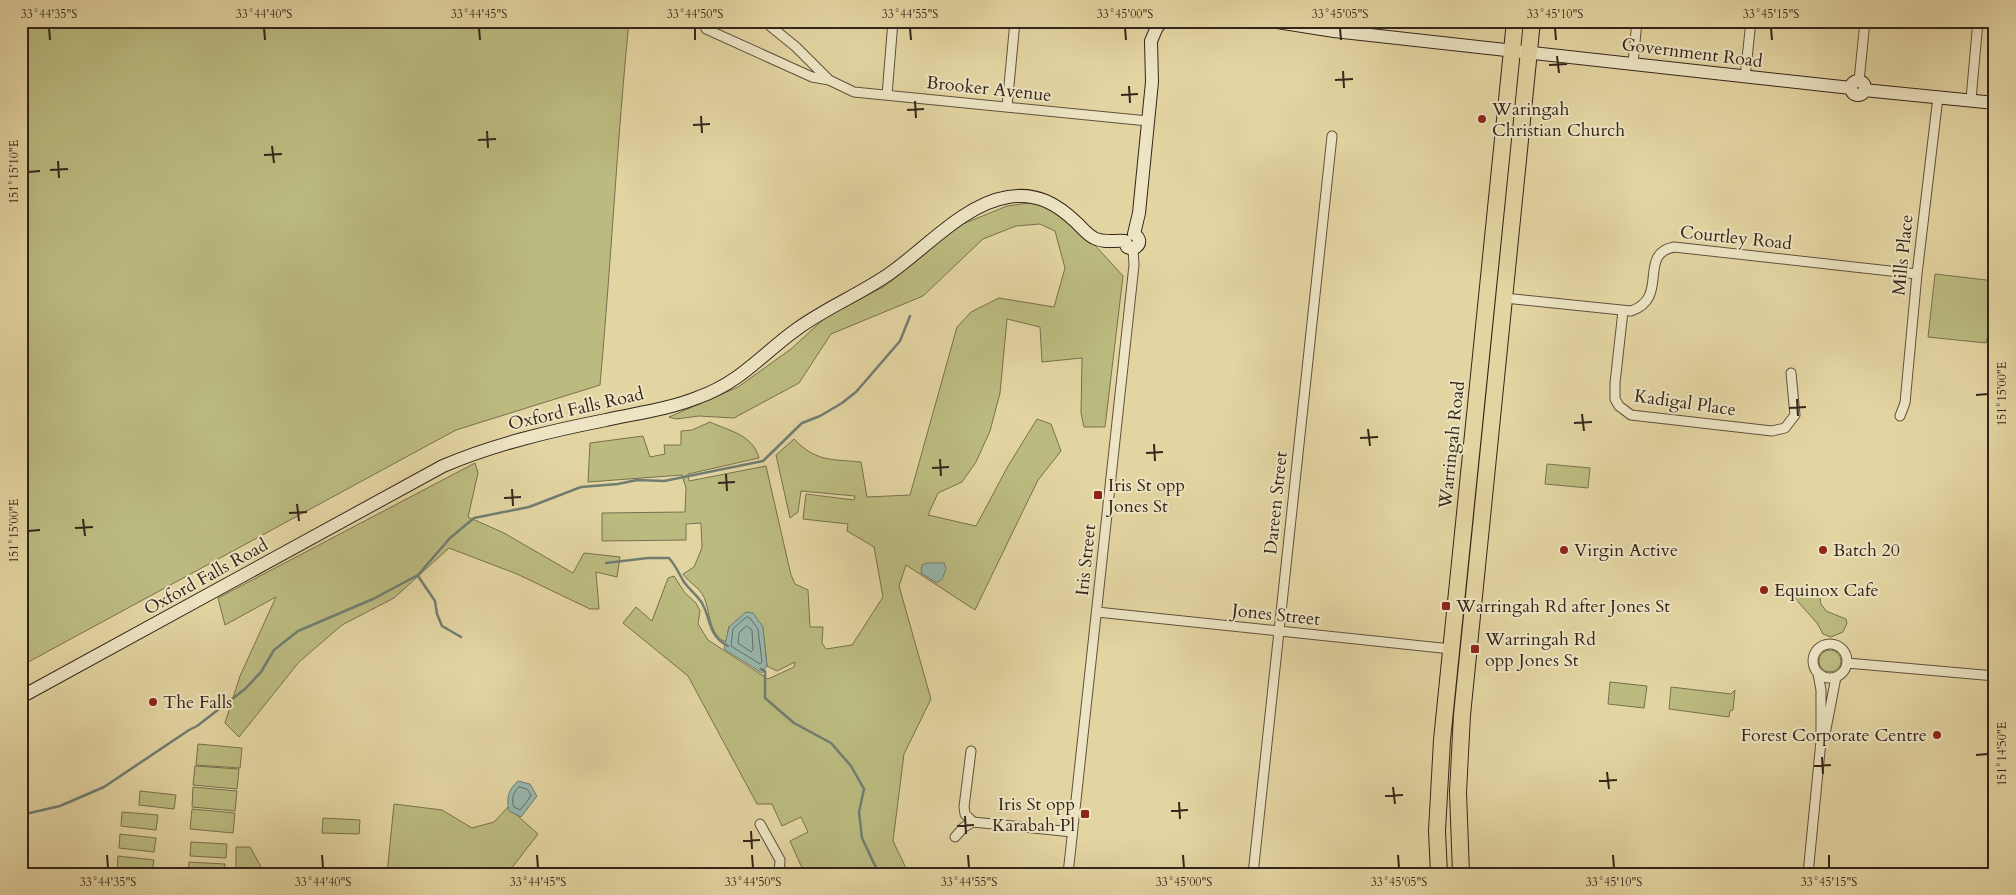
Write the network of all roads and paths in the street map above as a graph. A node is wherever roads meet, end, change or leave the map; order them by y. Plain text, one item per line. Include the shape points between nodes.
1 (764, 21) edge
2 (893, 21) edge
3 (1015, 21) edge
4 (1270, 21) edge
5 (1515, 21) edge
6 (1532, 21) edge
7 (1637, 21) edge
8 (1751, 21) edge
9 (1865, 21) edge
10 (1978, 21) edge
11 (1162, 22) edge
12 (1309, 23) edge
13 (706, 29) dead end
14 (1512, 50) junction
15 (1529, 51) junction
16 (1633, 63) junction
17 (1745, 76) junction
18 (829, 80) junction
19 (1858, 86) junction
20 (887, 95) junction
21 (1938, 96) junction
22 (1971, 100) junction
23 (1995, 103) edge
24 (1007, 107) junction
25 (1148, 121) junction
26 (1332, 136) dead end
27 (1131, 241) junction
28 (1917, 274) junction
29 (1504, 298) junction
30 (1623, 311) junction
31 (1791, 373) dead end
32 (1900, 416) dead end
33 (1097, 612) junction
34 (1279, 631) junction
35 (1451, 649) junction
36 (1847, 663) junction
37 (1818, 674) junction
38 (1995, 676) edge
39 (1836, 677) junction
40 (21, 697) edge
41 (1821, 741) junction
42 (971, 751) dead end
43 (972, 822) junction
44 (760, 824) dead end
45 (1072, 832) junction
46 (955, 838) dead end
47 (779, 874) edge
48 (1068, 874) edge
49 (1253, 874) edge
50 (1439, 874) edge
51 (1461, 874) edge
52 (1808, 874) edge

1 - 18 street, Brooker Avenue
2 - 20 street
3 - 24 street
4 - 12 street, Government Road
5 - 14 highway, Warringah Road
6 - 15 highway, Warringah Road
7 - 16 street
8 - 17 street
9 - 19 street
10 - 22 street
11 - 25 street via 1151,41 1152,82
12 - 14 street, Government Road via 1334,31
13 - 18 street, Brooker Avenue via 812,77
14 - 15 street, Government Road
14 - 35 highway, Warringah Road
15 - 16 street, Government Road
15 - 29 highway, Warringah Road
16 - 17 street, Government Road
17 - 19 street, Government Road
18 - 20 street, Brooker Avenue via 854,92
19 - 21 street, Government Road
20 - 24 street, Brooker Avenue
21 - 22 street, Government Road
21 - 28 street, Mills Place
22 - 23 street, Government Road
24 - 25 street, Brooker Avenue
25 - 27 street via 1139,213
26 - 34 street, Dareen Street
27 - 33 street, Iris Street via 1134,265
27 - 40 street, Oxford Falls Road via 1095,239 1053,203 1042,198 1006,197 993,202 951,226 889,274 795,330 728,385 699,398 666,407 505,443 443,466
28 - 30 street, Courtley Road via 1674,247 1665,250 1656,261 1650,296 1645,304
28 - 32 street, Mills Place via 1905,403
29 - 30 street, Courtley Road
29 - 51 highway, Warringah Road via 1459,755
30 - 31 street, Kadigal Place via 1615,399 1618,406 1631,415 1772,431 1785,428 1796,415
33 - 34 street, Jones Street
33 - 45 street, Iris Street
34 - 35 street, Jones Street
34 - 49 street, Dareen Street
35 - 50 highway, Warringah Road via 1440,772
36 - 37 street via 1840,646 1821,645 1812,657
36 - 38 street
36 - 39 street
37 - 39 street via 1826,678
37 - 41 street
39 - 41 street
41 - 52 street
42 - 43 street via 964,808
43 - 45 street
43 - 46 street
44 - 47 street via 780,860
45 - 48 street, Iris Street

